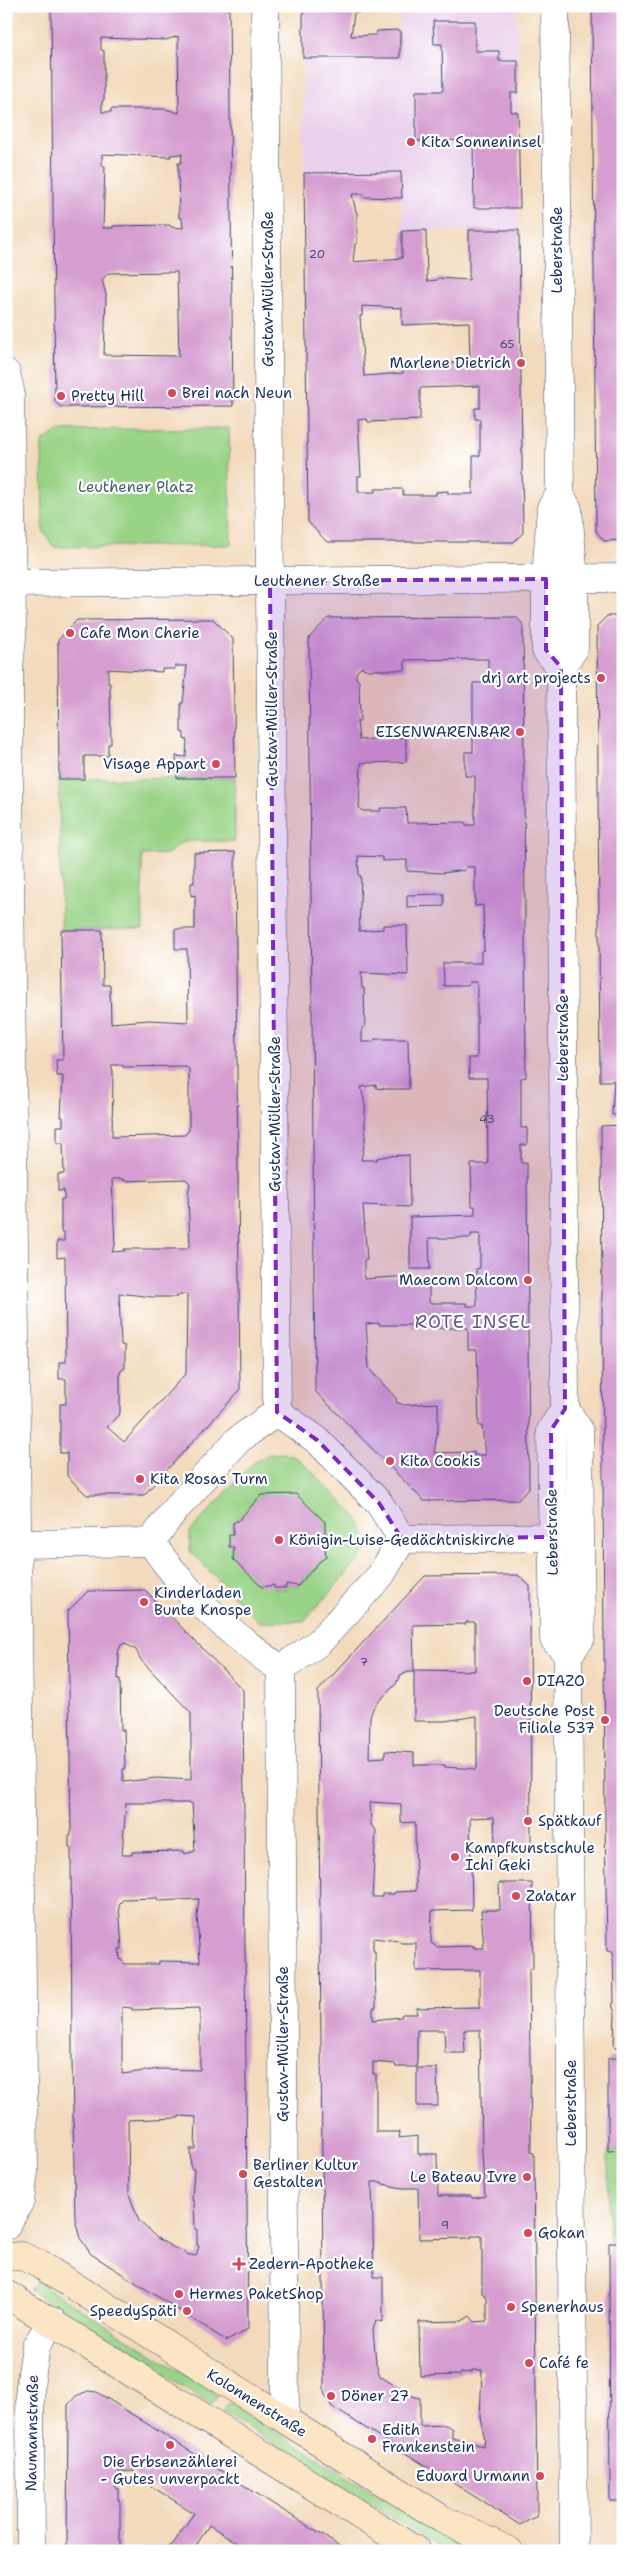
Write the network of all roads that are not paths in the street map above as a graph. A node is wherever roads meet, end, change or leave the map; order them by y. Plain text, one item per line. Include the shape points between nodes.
1 (266, 6) edge
2 (555, 6) edge
3 (6, 373) edge
4 (560, 494) junction
5 (623, 578) edge
6 (546, 579) junction
7 (574, 579) junction
8 (270, 581) junction
9 (9, 583) edge
10 (561, 666) junction
11 (565, 1409) junction
12 (277, 1412) junction
13 (552, 1537) junction
14 (580, 1537) junction
15 (402, 1539) junction
16 (151, 1542) junction
17 (17, 1544) junction
18 (568, 1654) junction
19 (281, 1669) junction
20 (6, 2226) edge
21 (6, 2258) edge
22 (6, 2294) edge
23 (52, 2321) junction
24 (285, 2419) junction
25 (31, 2551) edge
26 (417, 2551) edge
27 (509, 2551) edge
28 (574, 2551) edge

1 - 8 street, Gustav-Müller-Straße
2 - 4 street, Leberstraße
3 - 9 street via 10,390
4 - 6 street, Leberstraße via 551,508
4 - 7 street, Leberstraße via 568,509
5 - 7 street, Leuthener Straße
6 - 7 street, Leuthener Straße
6 - 8 street, Leuthener Straße
6 - 10 street, Leberstraße via 546,650
7 - 10 street, Leberstraße via 574,649
8 - 9 street, Leuthener Straße
8 - 12 street, Gustav-Müller-Straße
9 - 17 street
10 - 11 street, Leberstraße
11 - 13 street, Leberstraße via 551,1430
11 - 14 street, Leberstraße via 579,1430
12 - 15 street via 317,1440 379,1503
12 - 16 street via 238,1440 172,1513
13 - 14 street
13 - 15 street
13 - 18 street, Leberstraße via 554,1639
14 - 18 street, Leberstraße via 581,1638
15 - 19 street via 375,1582 318,1643
16 - 17 street
16 - 19 street via 167,1566 244,1644
17 - 20 street via 24,2172 20,2201
18 - 28 street, Leberstraße
19 - 24 street, Gustav-Müller-Straße
21 - 24 main road, Kolonnenstraße via 22,2256 39,2264
22 - 23 main road
23 - 25 street, Naumannstraße via 36,2346 30,2386
23 - 26 main road
24 - 27 main road, Kolonnenstraße via 442,2519

